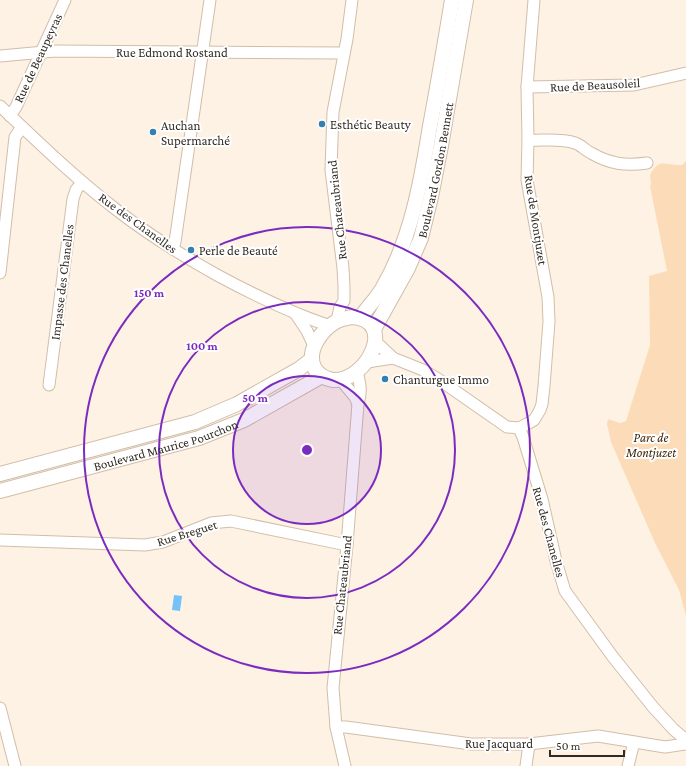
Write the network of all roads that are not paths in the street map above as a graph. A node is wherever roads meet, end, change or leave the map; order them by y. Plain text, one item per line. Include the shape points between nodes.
1 (65, 0) edge
2 (210, 0) edge
3 (352, 0) edge
4 (452, 0) edge
5 (466, 0) edge
6 (534, 0) edge
7 (41, 52) junction
8 (203, 53) junction
9 (344, 53) junction
10 (0, 56) edge
11 (686, 73) edge
12 (527, 87) junction
13 (0, 106) edge
14 (10, 116) junction
15 (22, 127) junction
16 (528, 140) junction
17 (647, 163) dead end
18 (82, 182) junction
19 (173, 249) junction
20 (0, 273) edge
21 (344, 301) junction
22 (294, 313) junction
23 (356, 317) junction
24 (334, 324) junction
25 (375, 335) junction
26 (313, 353) junction
27 (393, 358) junction
28 (362, 366) junction
29 (322, 376) junction
30 (341, 380) junction
31 (49, 385) dead end
32 (358, 404) junction
33 (518, 428) junction
34 (2, 472) edge
35 (0, 491) edge
36 (0, 540) edge
37 (347, 545) junction
38 (0, 708) edge
39 (336, 728) junction
40 (686, 740) edge
41 (634, 742) junction
42 (528, 744) junction
43 (686, 744) edge
44 (15, 766) edge
45 (345, 766) edge
46 (526, 766) edge
47 (628, 766) edge

1 - 7 street, Rue de Beaupeyras
2 - 8 street
3 - 9 street, Rue Chateaubriand
4 - 23 main road, Boulevard Gordon Bennett via 425,158 408,230 382,290
5 - 25 main road, Boulevard Gordon Bennett via 441,146 421,238
6 - 12 street, Rue de Montjuzet
7 - 8 street, Rue Edmond Rostand
7 - 10 street, Rue Edmond Rostand
7 - 14 street, Rue de Beaupeyras
8 - 9 street, Rue Edmond Rostand
8 - 19 street
9 - 21 street, Rue Chateaubriand via 333,112 331,170 343,268
11 - 12 street, Rue de Beausoleil via 634,85
12 - 16 street, Rue de Montjuzet
13 - 14 street, Rue des Chanelles
14 - 15 street, Rue des Chanelles
15 - 18 street, Rue des Chanelles
15 - 20 street via 15,138
16 - 17 street via 566,140 577,143 609,162 620,165
16 - 33 street, Rue de Montjuzet via 527,180 548,297 549,322 542,404 534,420
18 - 19 street, Rue des Chanelles via 118,212
18 - 31 street, Impasse des Chanelles via 73,199
19 - 22 street, Rue des Chanelles via 236,285
21 - 23 street, Rue Chateaubriand
21 - 24 street, Rue Chateaubriand
22 - 24 street, Rue des Chanelles
22 - 26 street, Rue des Chanelles via 302,321
23 - 24 main road
23 - 25 main road via 368,323
24 - 26 main road via 322,335
25 - 27 street
25 - 28 main road via 372,354
26 - 29 main road via 315,368
26 - 34 main road, Boulevard Maurice Pourchon via 299,369 237,404 195,422
27 - 28 street
27 - 33 street via 428,373 507,427
28 - 30 main road
28 - 32 street, Rue Chateaubriand
29 - 30 main road via 330,380
29 - 35 main road, Boulevard Maurice Pourchon via 244,420 200,438
30 - 32 street
32 - 37 street, Rue Chateaubriand
33 - 40 street, Rue des Chanelles via 523,436 542,499 565,591 613,658 653,707
36 - 37 street, Rue Breguet via 145,544 163,542 211,523 230,521
37 - 39 street, Rue Chateaubriand via 333,688
38 - 44 street
39 - 42 street, Rue Jacquard via 346,727 470,744
39 - 45 street, Rue Chateaubriand
41 - 42 street, Rue Jacquard via 598,736
41 - 43 street, Rue Jacquard via 665,747
41 - 47 street
42 - 46 street

